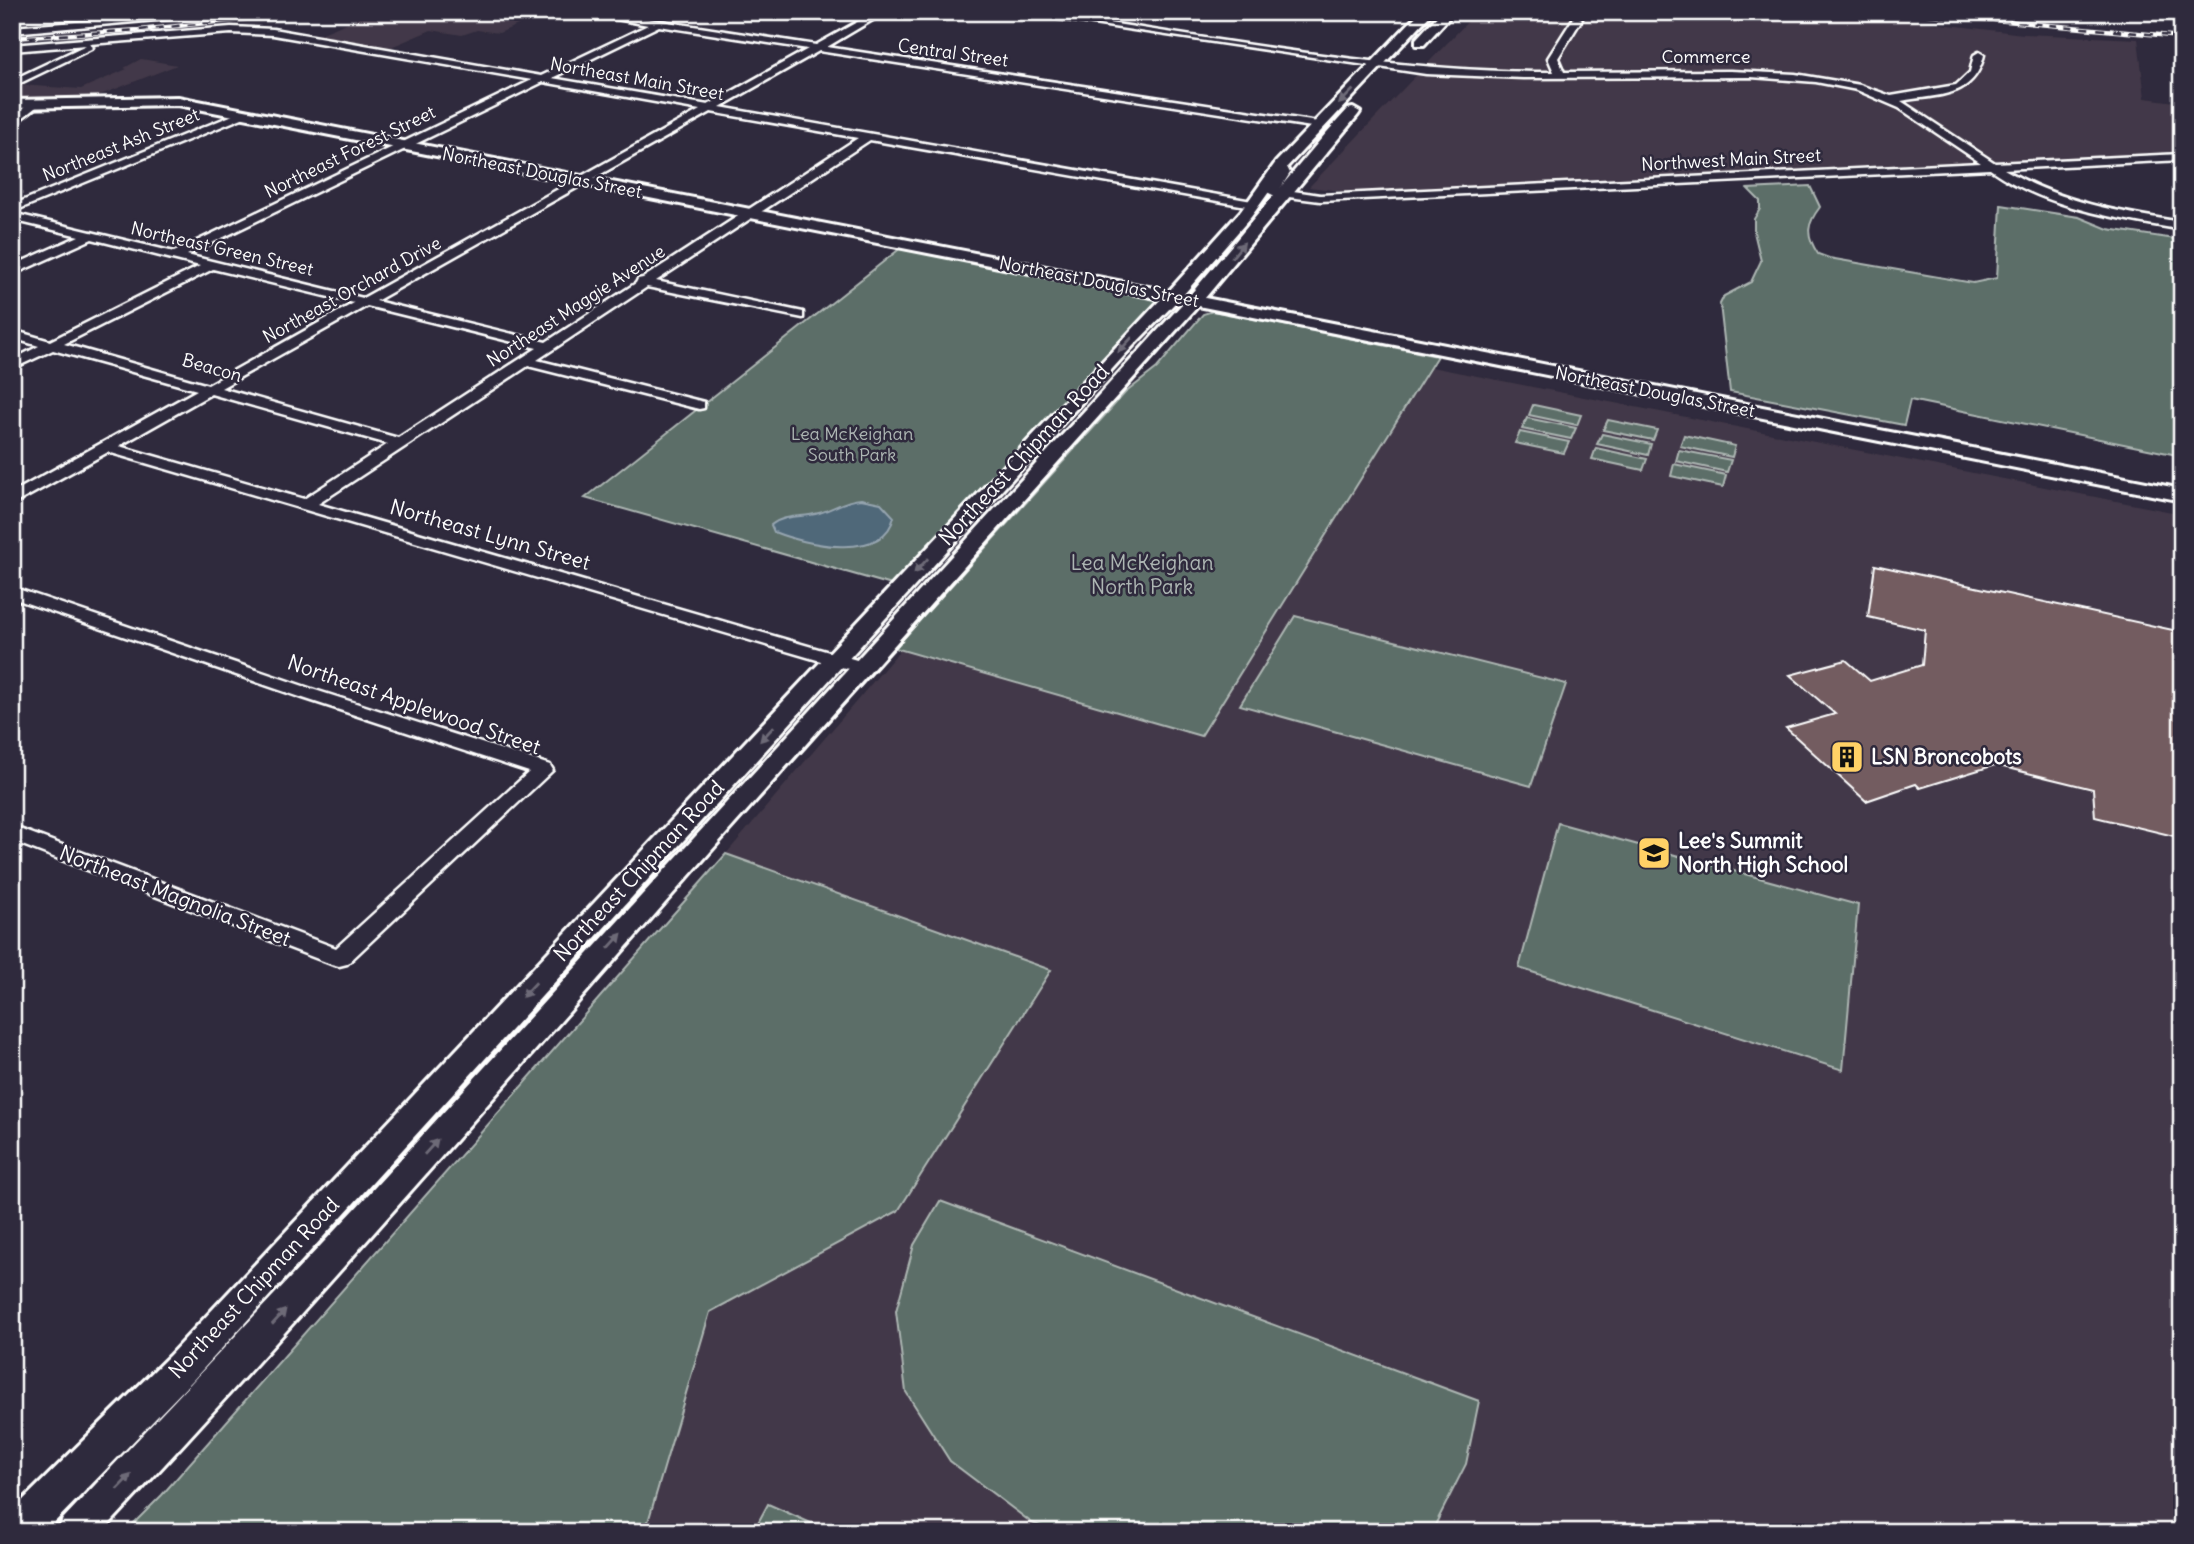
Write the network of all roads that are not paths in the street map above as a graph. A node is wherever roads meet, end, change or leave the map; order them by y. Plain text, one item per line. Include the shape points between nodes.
1 (241, 12) edge
2 (584, 12) edge
3 (882, 12) edge
4 (1017, 12) edge
5 (1427, 12) edge
6 (1448, 12) edge
7 (1577, 19) dead end
8 (654, 25) junction
9 (12, 29) edge
10 (95, 43) junction
11 (12, 48) edge
12 (816, 49) junction
13 (1979, 55) dead end
14 (1400, 62) junction
15 (1378, 64) junction
16 (1560, 74) junction
17 (540, 80) junction
18 (12, 84) edge
19 (1893, 99) junction
20 (12, 104) edge
21 (35, 104) junction
22 (1359, 106) dead end
23 (709, 109) junction
24 (243, 114) junction
25 (12, 123) edge
26 (1318, 125) junction
27 (867, 137) junction
28 (404, 146) junction
29 (2182, 157) edge
30 (1281, 165) junction
31 (1994, 165) junction
32 (584, 180) junction
33 (1283, 195) junction
34 (1252, 204) junction
35 (12, 209) edge
36 (751, 213) junction
37 (12, 216) edge
38 (2182, 226) edge
39 (89, 236) junction
40 (175, 256) junction
41 (211, 265) junction
42 (12, 271) edge
43 (642, 282) junction
44 (1183, 299) junction
45 (367, 301) junction
46 (798, 315) dead end
47 (12, 334) edge
48 (54, 345) junction
49 (545, 346) junction
50 (526, 360) junction
51 (12, 365) edge
52 (213, 388) junction
53 (699, 405) dead end
54 (400, 443) junction
55 (107, 447) junction
56 (2182, 495) edge
57 (12, 500) edge
58 (306, 505) junction
59 (12, 592) edge
60 (848, 664) junction
61 (12, 833) edge
62 (339, 958) joint
63 (18, 1532) edge
64 (76, 1532) edge

1 - 9 street
2 - 8 street, Central Street
3 - 12 street, Northeast Orchard Drive
4 - 15 street, Commerce
5 - 15 main road, Northeast Chipman Road
6 - 14 main road
7 - 16 street via 1553,58
8 - 12 street, Central Street
8 - 17 street, Northeast Forest Street
10 - 11 street, Northeast Main Street
10 - 17 street, Northeast Main Street via 261,30
10 - 18 street
12 - 23 street, Northeast Orchard Drive
12 - 26 street, Central Street
13 - 19 street via 1975,73 1959,87
14 - 15 street, Commerce
14 - 16 street, Commerce via 1461,73
15 -> 26 main road, Northeast Chipman Road
16 - 19 street, Commerce via 1782,75 1824,80
17 - 23 street, Northeast Main Street
17 - 28 street, Northeast Forest Street
19 - 31 street, Commerce
20 - 21 main road, Northeast Douglas Street
21 - 24 main road, Northeast Douglas Street via 156,99
21 - 25 street
22 - 33 main road, Northeast Chipman Road
23 - 27 street, Northeast Main Street
23 - 32 street, Northeast Orchard Drive
24 - 28 main road, Northeast Douglas Street
24 - 35 street, Northeast Ash Street
26 - 30 main road, Northeast Chipman Road
27 - 34 street, Northeast Main Street
27 - 36 street, Northeast Maggie Avenue
28 - 32 main road, Northeast Douglas Street
28 - 40 street, Northeast Forest Street
29 - 31 street, Northwest Main Street
30 - 33 street via 1284,173 1273,192
30 - 34 main road, Northeast Chipman Road
31 - 33 street, Northwest Main Street via 1320,198
31 - 38 street, Commerce via 2052,198
32 - 36 main road, Northeast Douglas Street
32 - 45 street, Northeast Orchard Drive
44 -> 33 main road, Northeast Chipman Road
34 - 44 main road, Northeast Chipman Road
36 - 43 street, Northeast Maggie Avenue
36 - 44 main road, Northeast Douglas Street
37 - 39 street, Northeast Green Street
39 - 40 street, Northeast Green Street
39 - 42 street
40 - 41 street, Northeast Green Street
41 - 45 street, Northeast Green Street
41 - 48 street
43 - 46 street
43 - 49 street, Northeast Maggie Avenue
44 - 56 main road, Northeast Douglas Street
44 - 60 main road, Northeast Chipman Road
45 - 49 street, Northeast Green Street
45 - 52 street, Northeast Orchard Drive
47 - 48 street, Beacon
48 - 51 street
48 - 52 street, Beacon
49 - 50 street, Northeast Maggie Avenue
50 - 53 street
50 - 54 street, Northeast Maggie Avenue
52 - 54 street, Beacon
52 - 55 street, Northeast Orchard Drive
54 - 58 street, Northeast Maggie Avenue
55 - 57 street, Northeast Orchard Drive
55 - 58 street, Northeast Lynn Street
58 - 60 street, Northeast Lynn Street
59 - 62 street, Northeast Applewood Street via 543,770
60 -> 63 main road, Northeast Chipman Road via 181,1368
64 -> 60 main road, Northeast Chipman Road via 231,1370
61 - 62 street, Northeast Magnolia Street

